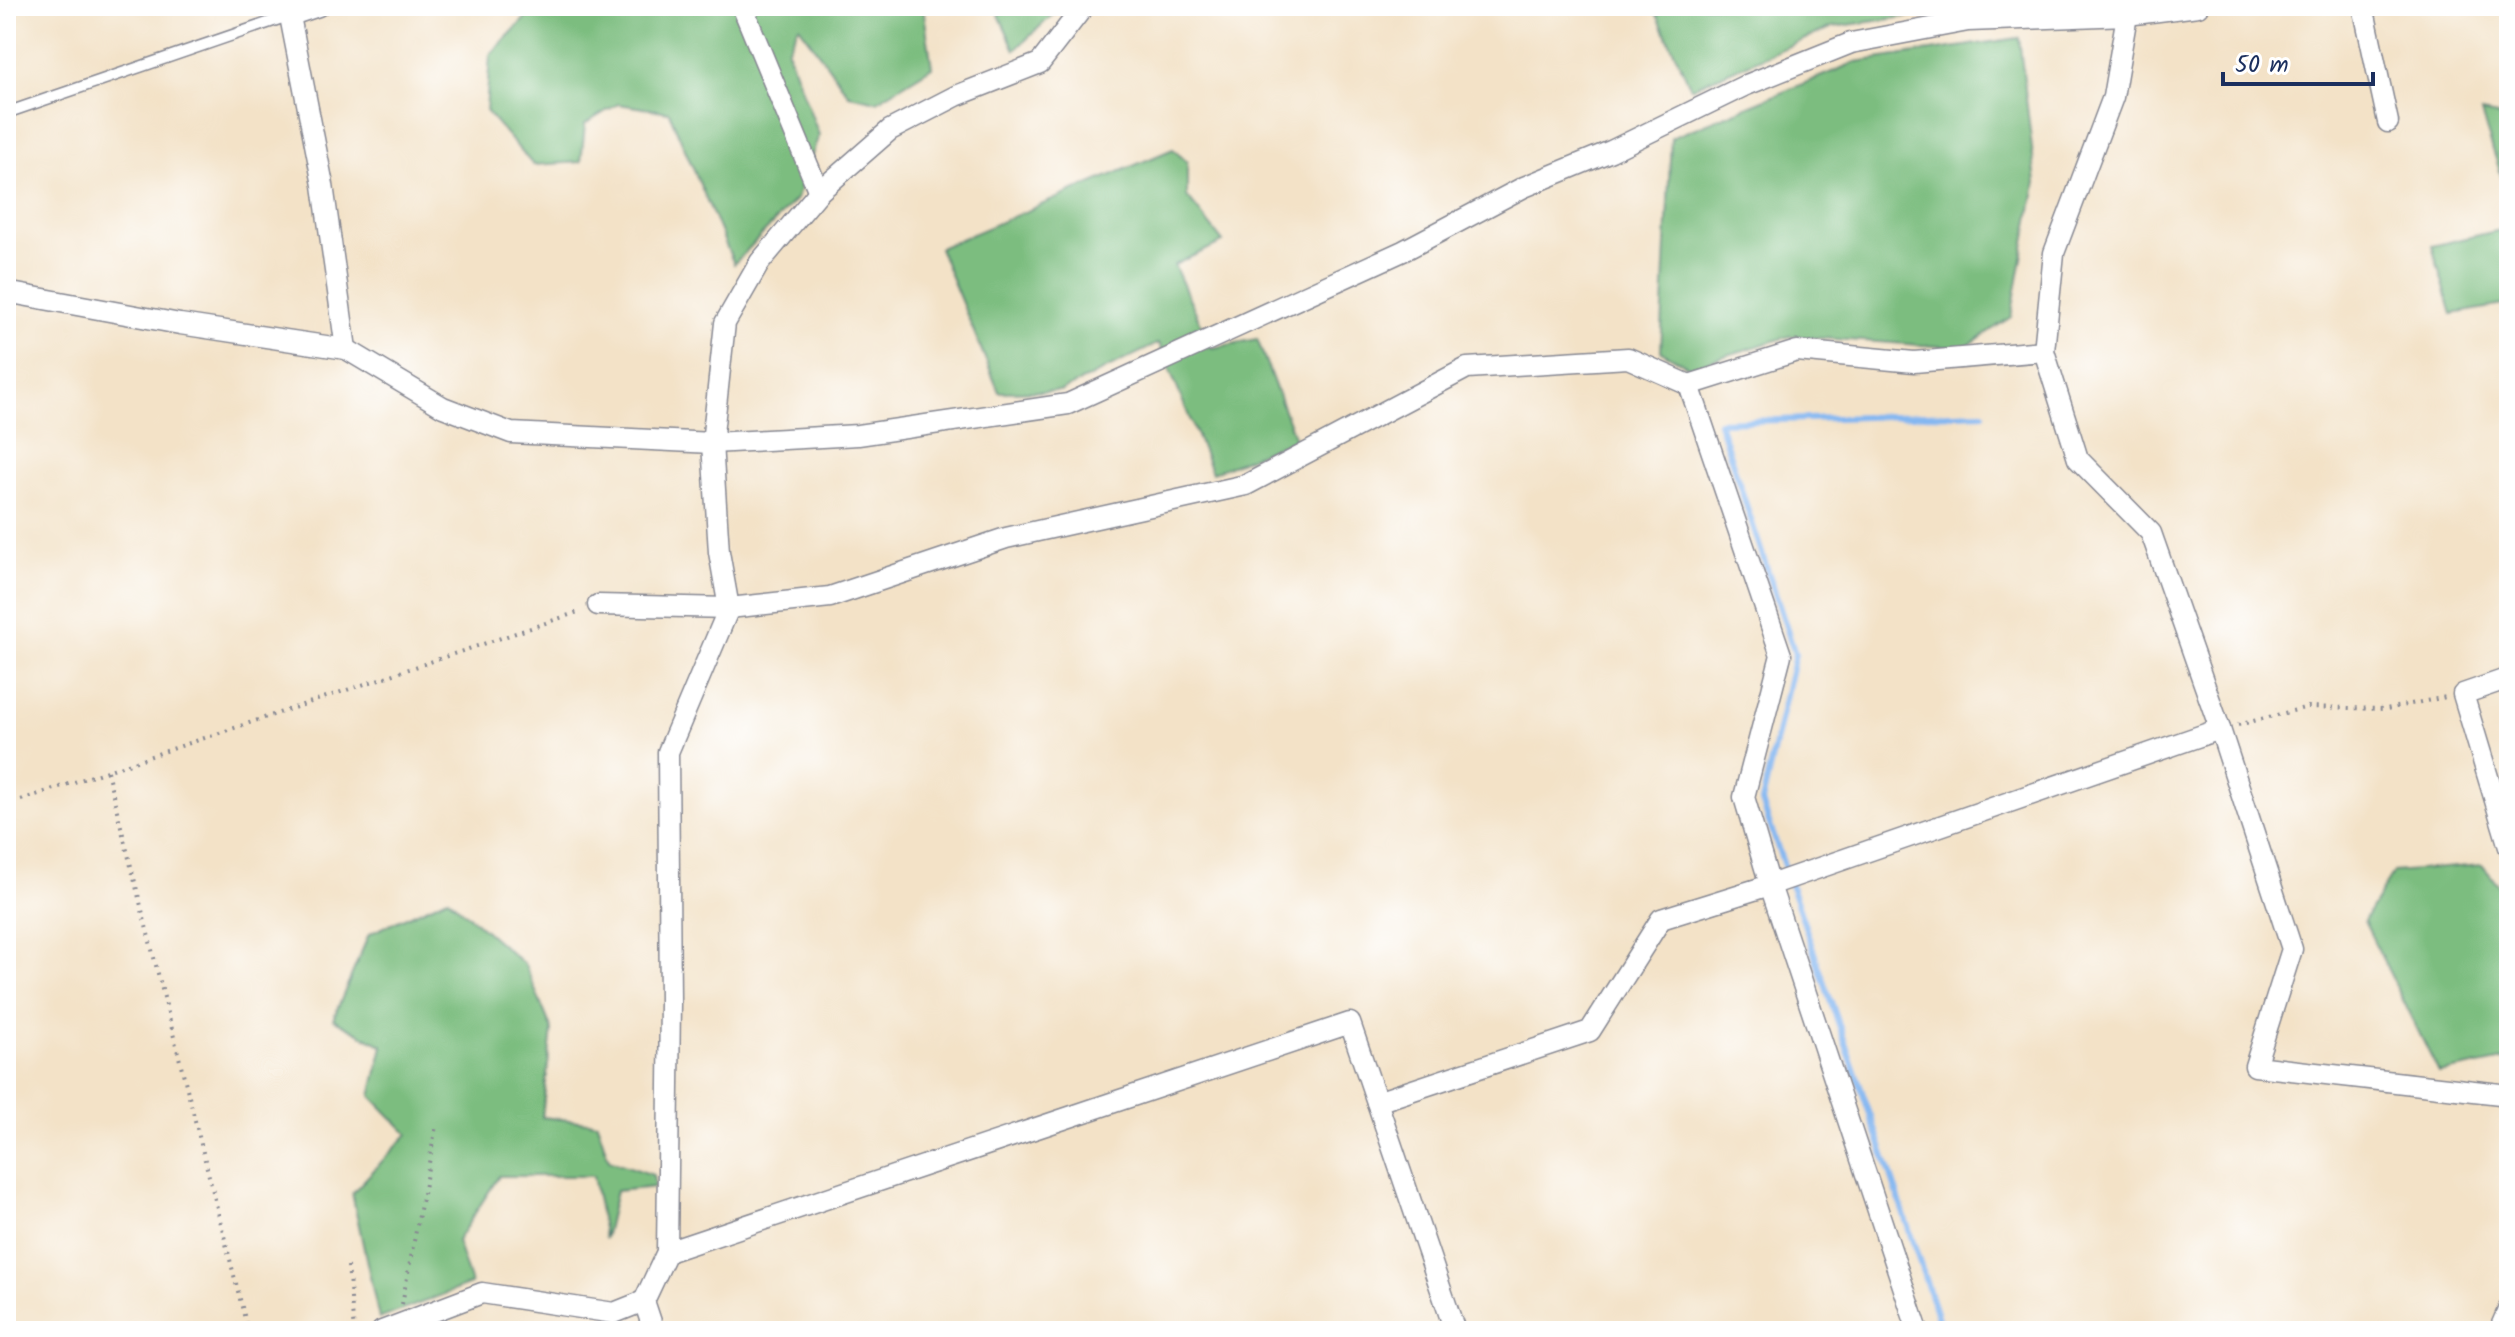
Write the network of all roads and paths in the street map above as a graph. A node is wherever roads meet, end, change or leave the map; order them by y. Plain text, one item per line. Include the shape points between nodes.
1 (318, 6) edge
2 (742, 6) edge
3 (1084, 6) edge
4 (2363, 6) edge
5 (2184, 7) edge
6 (290, 11) edge
7 (2127, 15) junction
8 (6, 113) edge
9 (2388, 122) dead end
10 (819, 192) junction
11 (6, 292) edge
12 (346, 349) junction
13 (2044, 351) junction
14 (1689, 385) junction
15 (712, 443) junction
16 (598, 605) joint
17 (729, 608) junction
18 (2509, 678) edge
19 (2463, 694) junction
20 (2220, 729) junction
21 (107, 771) junction
22 (6, 805) edge
23 (2509, 847) edge
24 (1770, 885) junction
25 (2509, 1095) edge
26 (1377, 1102) junction
27 (436, 1126) dead end
28 (667, 1252) junction
29 (348, 1266) dead end
30 (644, 1301) junction
31 (2509, 1308) edge
32 (390, 1328) edge
33 (248, 1331) edge
34 (354, 1331) edge
35 (654, 1331) edge
36 (1455, 1331) edge
37 (1918, 1331) edge
38 (2499, 1331) edge

1 - 6 street
2 - 10 street
3 - 10 street via 1040,63 956,96 890,130
4 - 9 street
5 - 7 street
6 - 8 lane
6 - 12 street via 323,185
7 - 13 street via 2113,97 2054,253
7 - 15 street via 1968,21 1851,43 1524,187 1403,251 1068,404 858,435
10 - 15 street via 760,262 725,323
11 - 12 street
12 - 15 street via 443,407 511,433
13 - 14 street via 1914,362 1797,351
13 - 20 street via 2078,459 2151,533
14 - 17 street via 1628,358 1467,368 1246,485 1006,538 830,597
14 - 24 street via 1781,655 1744,797
15 - 17 street via 719,552
16 - 17 street
16 - 21 path
17 - 28 street via 668,752
18 - 19 street
19 - 20 path via 2386,709 2308,707
19 - 23 street
20 - 24 street
20 - 25 street via 2292,949 2255,1066
21 - 22 path
21 - 33 path
24 - 26 street via 1661,919 1590,1031
24 - 37 street
26 - 28 street via 1350,1023
26 - 36 street
27 - 32 path
28 - 30 street
29 - 34 path
30 - 32 street via 614,1313 482,1293
30 - 35 street
31 - 38 street

